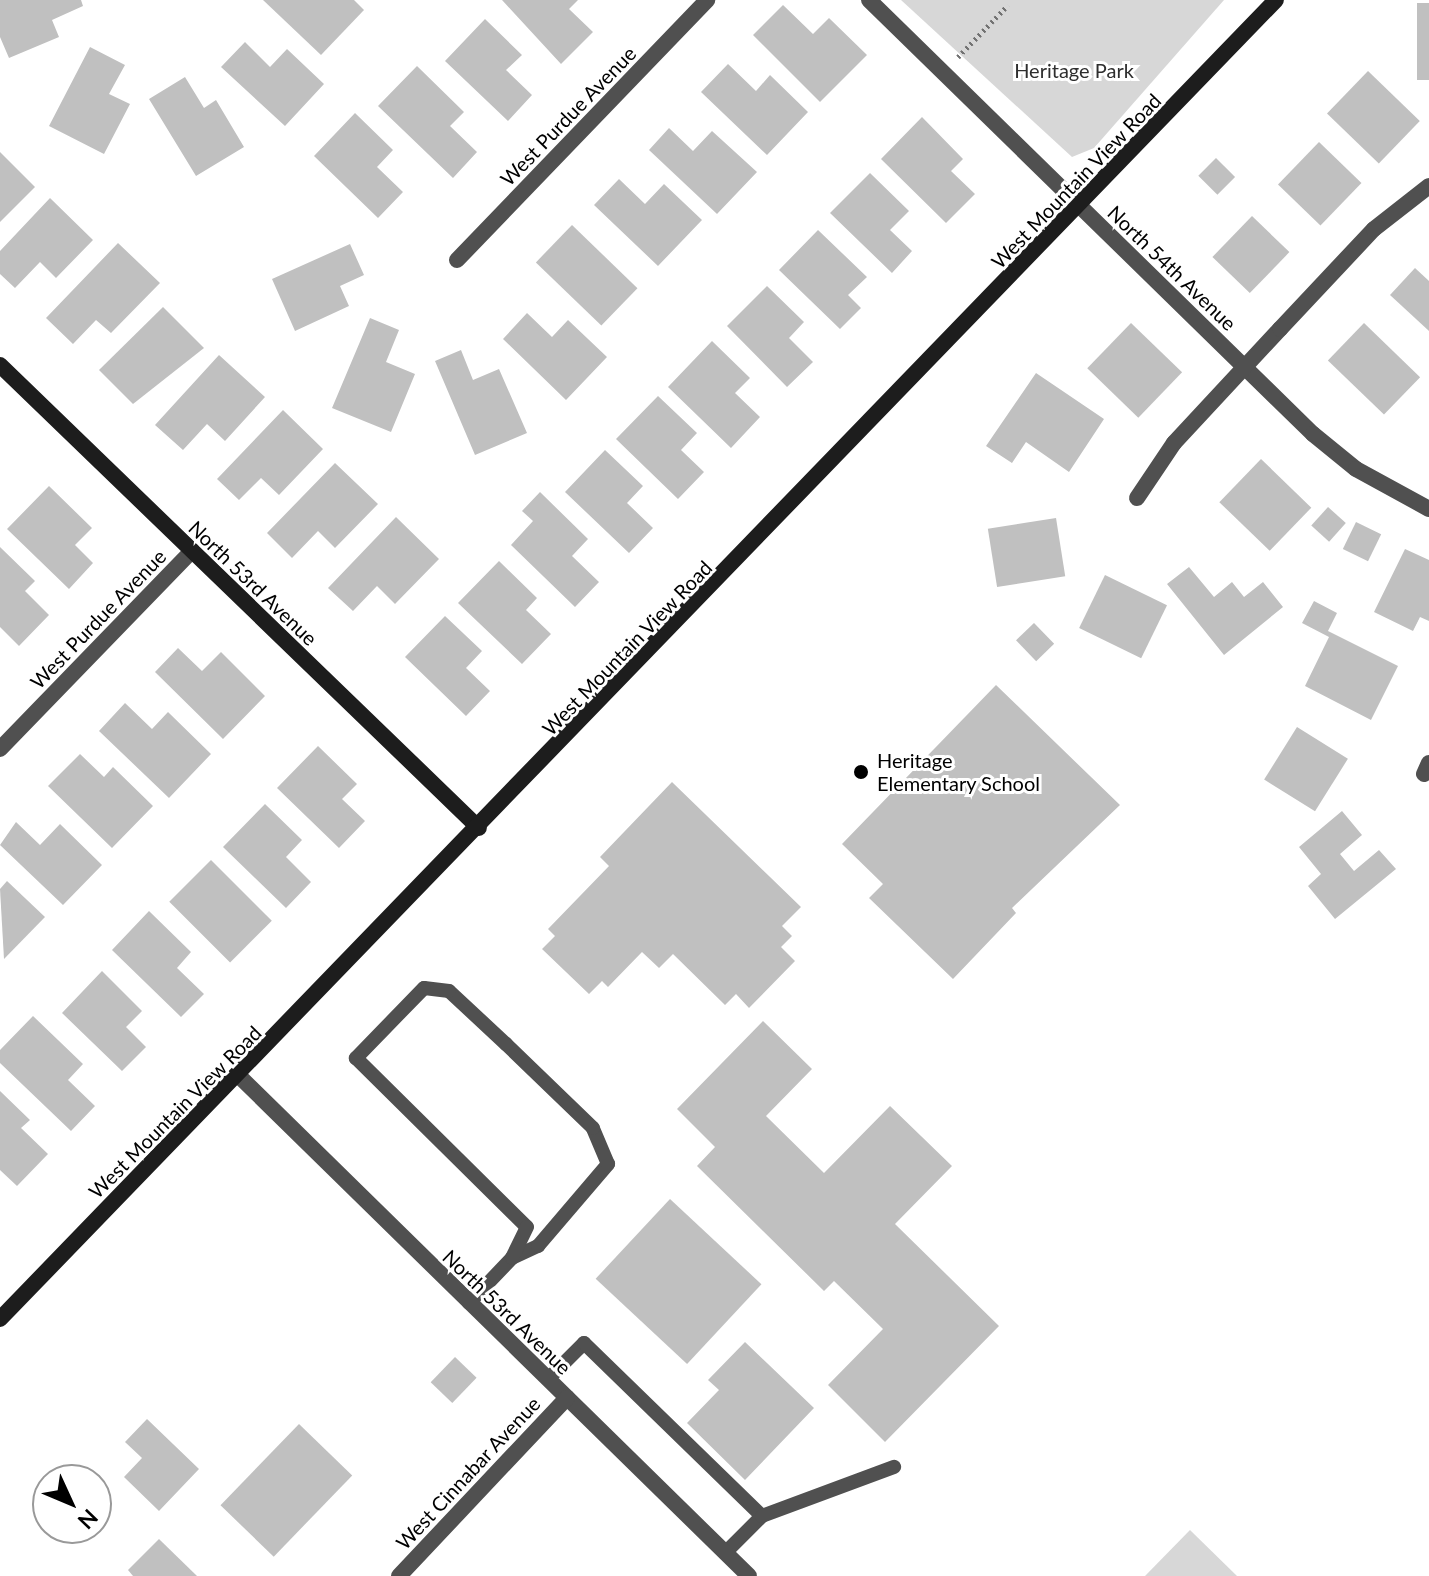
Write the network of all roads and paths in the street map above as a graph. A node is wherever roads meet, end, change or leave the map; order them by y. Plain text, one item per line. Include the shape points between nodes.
1 (707, 0) edge
2 (869, 0) edge
3 (1276, 0) edge
4 (1008, 5) dead end
5 (943, 72) junction
6 (1429, 186) edge
7 (1080, 206) junction
8 (457, 260) dead end
9 (0, 365) edge
10 (1246, 366) junction
11 (1137, 498) dead end
12 (1429, 509) edge
13 (192, 551) junction
14 (0, 749) edge
15 (479, 828) junction
16 (239, 1076) junction
17 (512, 1258) junction
18 (469, 1303) junction
19 (0, 1319) edge
20 (548, 1379) junction
21 (567, 1398) junction
22 (894, 1467) dead end
23 (762, 1516) junction
24 (725, 1553) junction
25 (399, 1576) edge
26 (749, 1576) edge

1 - 8 street, West Purdue Avenue
2 - 5 street, North 54th Avenue
3 - 7 street, West Mountain View Road
4 - 5 path
5 - 7 street, North 54th Avenue
6 - 10 street via 1374,229
7 - 10 street, North 54th Avenue
7 - 15 street, West Mountain View Road
9 - 13 street, North 53rd Avenue
10 - 11 street via 1174,443
10 - 12 street, North 54th Avenue via 1356,469
13 - 14 street, West Purdue Avenue
13 - 15 street, North 53rd Avenue
15 - 16 street, West Mountain View Road
16 - 18 street, North 53rd Avenue
16 - 19 street, West Mountain View Road
17 - 17 lane via 538,1246 605,1175 605,1147 449,991 424,988 356,1058 527,1227
17 - 18 lane
18 - 20 street, North 53rd Avenue
20 - 21 street, North 53rd Avenue
20 - 23 lane via 584,1343
21 - 24 street, North 53rd Avenue
21 - 25 street, West Cinnabar Avenue
22 - 23 lane
23 - 24 lane
24 - 26 street, North 53rd Avenue

